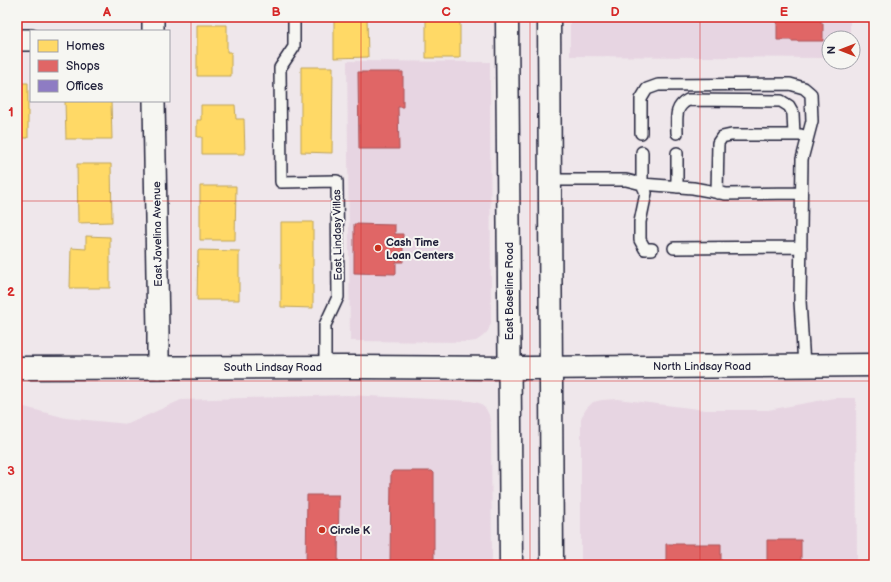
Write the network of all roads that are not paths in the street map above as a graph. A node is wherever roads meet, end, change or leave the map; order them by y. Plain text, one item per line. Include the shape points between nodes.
1 (153, 17) edge
2 (294, 17) edge
3 (507, 17) edge
4 (549, 17) edge
5 (153, 30) edge
6 (17, 40) edge
7 (30, 40) edge
8 (154, 102) edge
9 (641, 133) dead end
10 (677, 133) dead end
11 (794, 135) junction
12 (808, 135) junction
13 (642, 152) dead end
14 (677, 153) dead end
15 (550, 180) junction
16 (642, 184) junction
17 (677, 187) junction
18 (717, 192) junction
19 (801, 193) junction
20 (801, 247) junction
21 (674, 248) dead end
22 (652, 249) dead end
23 (804, 365) junction
24 (874, 365) edge
25 (325, 367) junction
26 (17, 368) edge
27 (158, 368) junction
28 (519, 368) junction
29 (552, 368) junction
30 (511, 565) edge
31 (552, 565) edge

1 - 5 street
2 - 25 lane, East Lindasy Villas via 294,47 280,68 281,182 337,181 338,297 325,325
3 - 28 main road, East Baseline Road
4 - 15 main road
6 - 7 street
8 - 27 street, East Javelina Avenue
9 - 12 lane via 641,99 647,89 658,85 790,84 804,88 811,94 812,121
10 - 11 lane via 677,112 688,100 781,101 794,113
11 - 12 lane
11 - 18 lane via 722,137 718,143
12 - 19 lane via 802,159
13 - 16 lane
14 - 17 lane
15 - 16 lane via 626,180
15 - 29 main road
16 - 17 lane
16 - 22 lane via 646,192 640,222 640,240 645,249
17 - 18 lane
18 - 19 lane
19 - 20 lane
20 - 21 lane
20 - 23 lane via 800,301
23 - 24 main road, North Lindsay Road
23 - 29 main road, North Lindsay Road
25 - 27 main road, South Lindsay Road
25 - 28 main road, South Lindsay Road
26 - 27 main road, South Lindsay Road
28 - 29 main road, North Lindsay Road
28 - 30 main road, East Baseline Road
29 - 31 main road

